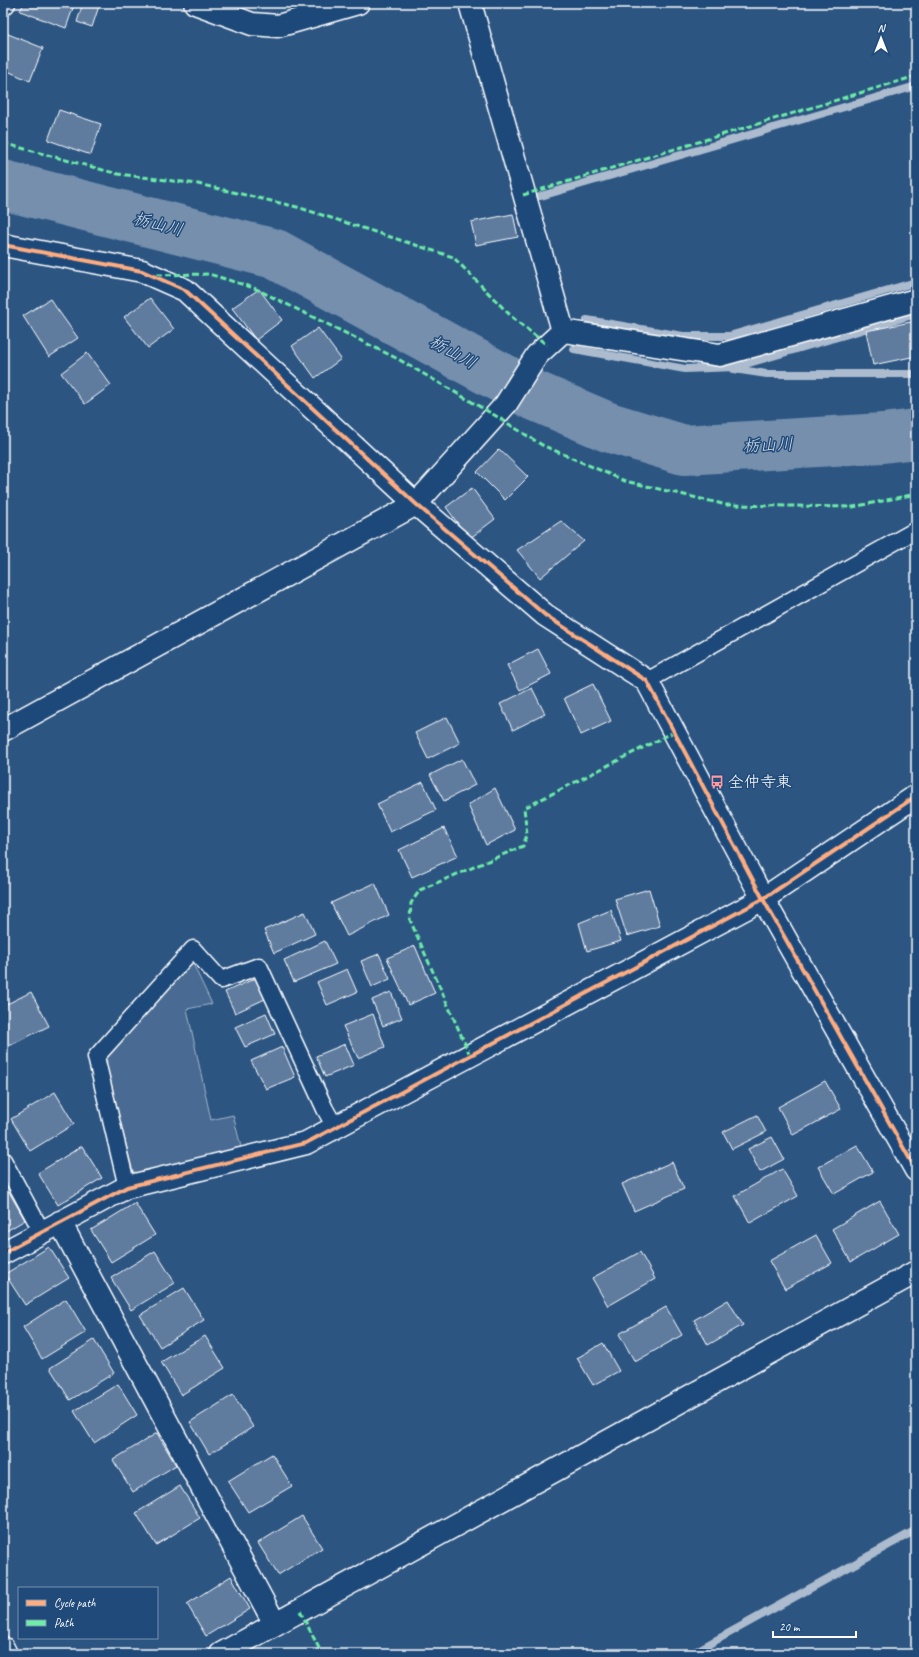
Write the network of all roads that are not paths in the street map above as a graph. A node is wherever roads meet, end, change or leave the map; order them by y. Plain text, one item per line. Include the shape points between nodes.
1 (196, 3) edge
2 (358, 3) edge
3 (470, 3) edge
4 (3, 245) edge
5 (916, 300) edge
6 (563, 331) junction
7 (416, 504) junction
8 (916, 530) edge
9 (647, 681) junction
10 (3, 730) edge
11 (916, 796) edge
12 (763, 899) junction
13 (335, 1127) junction
14 (3, 1160) edge
15 (916, 1170) edge
16 (127, 1187) junction
17 (51, 1227) junction
18 (3, 1253) edge
19 (916, 1272) edge
20 (275, 1624) junction
21 (3, 1648) edge
22 (6, 1654) edge
23 (221, 1654) edge

1 - 2 street via 252,24 278,26
3 - 6 street
4 - 7 street via 142,271 185,290
5 - 6 street via 720,355
6 - 7 street via 537,355 506,404
7 - 9 street via 545,615
7 - 10 street
8 - 9 lane
9 - 12 street
11 - 12 street
12 - 13 street
12 - 15 street
13 - 16 street via 306,1143
13 - 16 lane via 259,966 221,980 193,948 96,1057
14 - 17 lane
16 - 17 street
17 - 18 street
17 - 20 street
19 - 20 street
20 - 23 street
21 - 22 street

